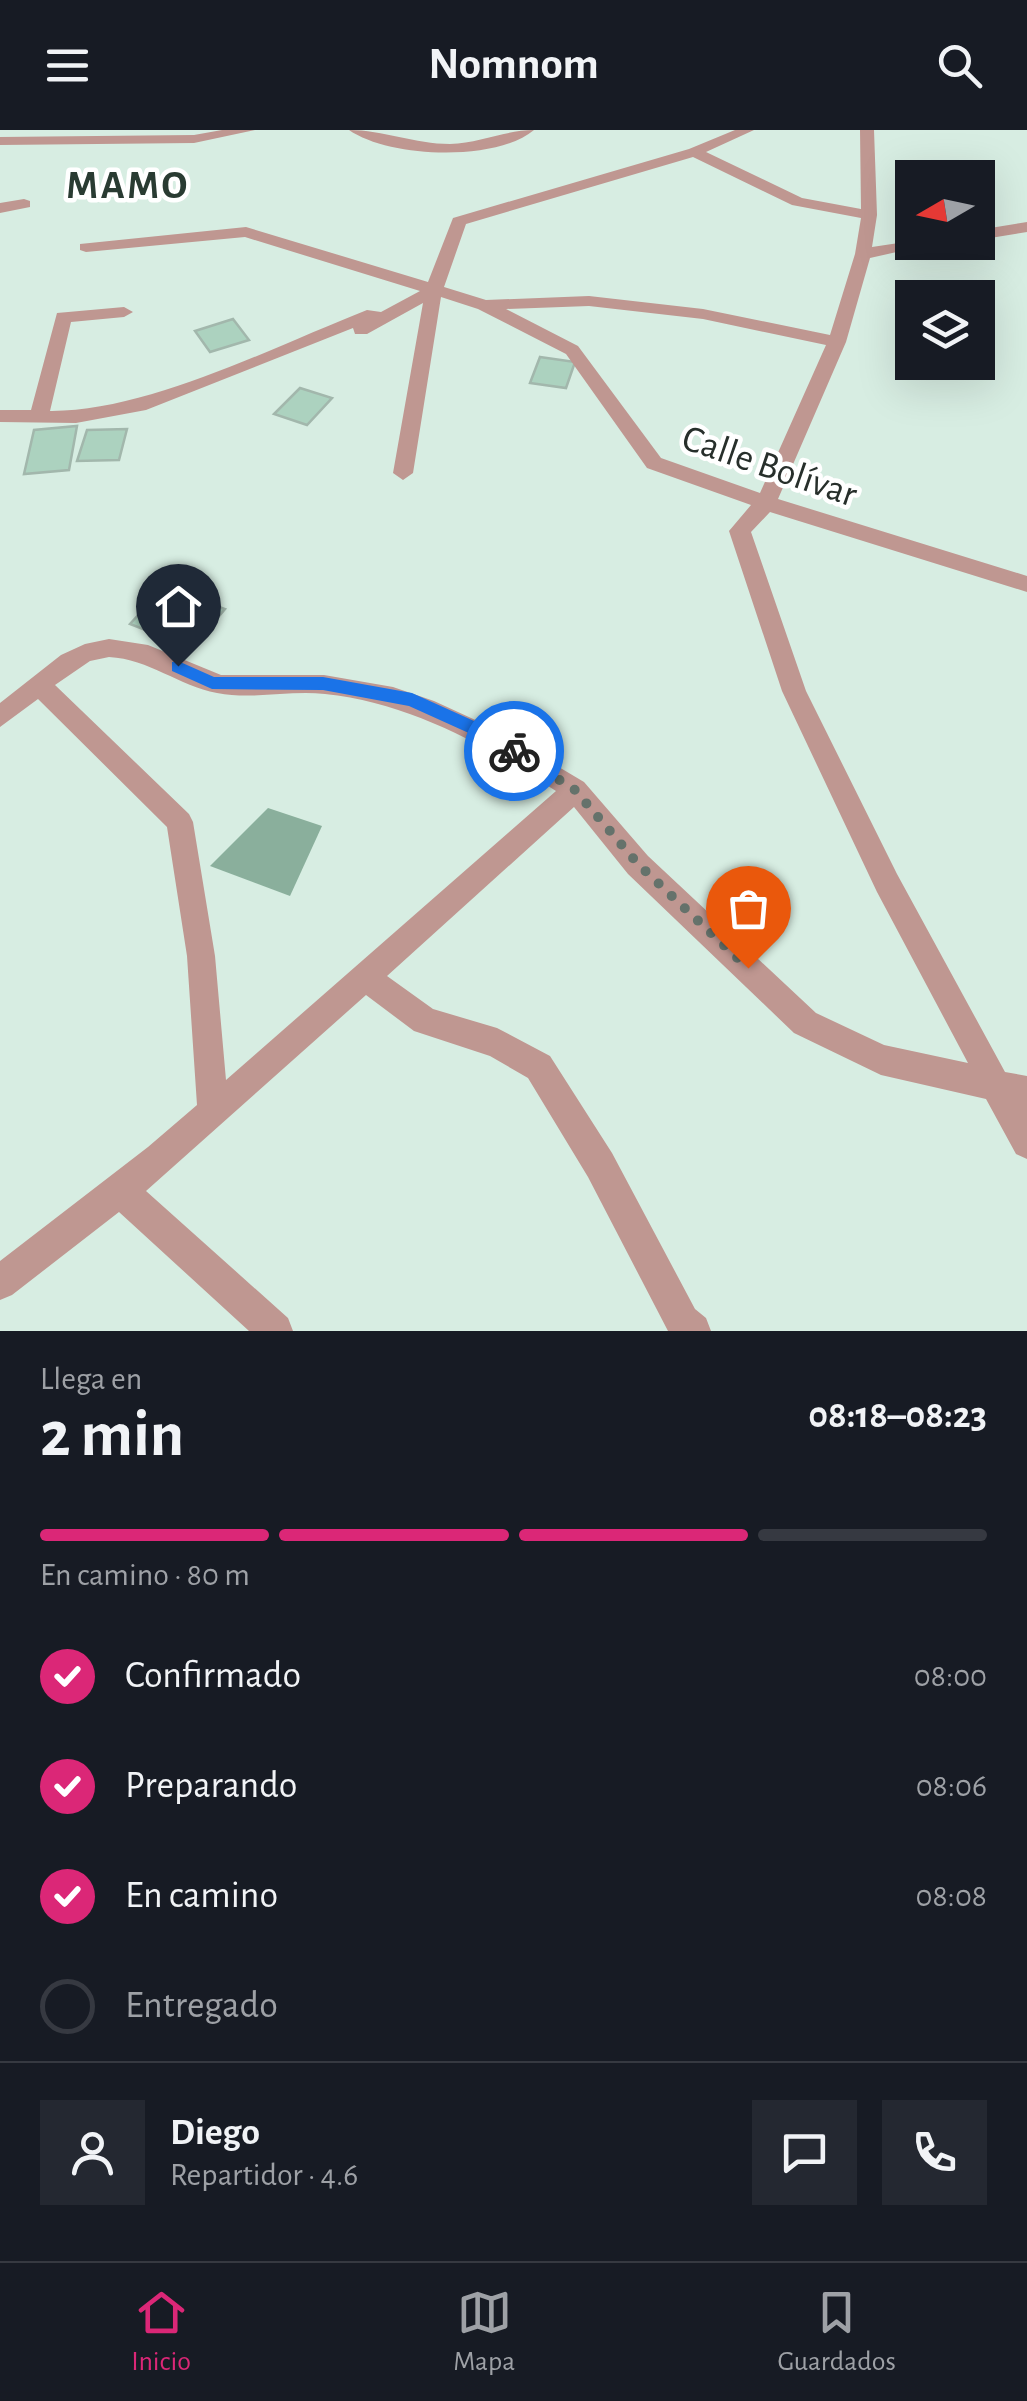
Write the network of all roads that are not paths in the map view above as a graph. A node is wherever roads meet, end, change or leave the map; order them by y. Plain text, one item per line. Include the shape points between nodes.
1 (248, 130) edge
2 (356, 130) edge
3 (528, 130) edge
4 (746, 130) edge
5 (867, 130) edge
6 (46, 136) edge
7 (0, 142) edge
8 (694, 152) junction
9 (24, 204) dead end
10 (0, 208) edge
11 (869, 214) junction
12 (1027, 228) edge
13 (995, 233) edge
14 (86, 247) dead end
15 (895, 249) edge
16 (863, 254) junction
17 (434, 290) junction
18 (484, 305) junction
19 (124, 312) dead end
20 (360, 330) dead end
21 (837, 342) junction
22 (0, 416) edge
23 (39, 416) junction
24 (403, 473) dead end
25 (766, 503) junction
26 (1027, 584) edge
27 (40, 686) junction
28 (0, 717) edge
29 (575, 790) junction
30 (365, 978) junction
31 (1012, 1089) edge
32 (213, 1112) junction
33 (1027, 1143) edge
34 (120, 1190) junction
35 (0, 1283) edge
36 (275, 1331) edge
37 (693, 1331) edge

1 - 6 street via 194,139
2 - 3 street via 382,140 454,148 504,141
4 - 8 street
5 - 11 street
6 - 7 street
8 - 11 street via 798,202
8 - 17 street via 458,221
9 - 10 street
11 - 16 street
12 - 13 street
14 - 17 street, Calle Bolívar via 246,232
15 - 16 street
16 - 21 street
17 - 18 street, Calle Bolívar
17 - 20 street
17 - 23 street via 139,406
17 - 24 street
18 - 21 street via 608,304 703,314
18 - 25 street, Calle Bolívar via 572,350 654,463
19 - 23 street via 64,317
21 - 25 street
22 - 23 street
25 - 26 street, Calle Bolívar
25 - 31 street via 740,531 794,690 888,883
27 - 28 street
27 - 29 street via 94,650 143,650 212,683 323,684 412,700 488,735
27 - 32 street via 180,822 201,956
29 - 30 street
29 - 31 street via 638,864 805,1023 881,1060
30 - 32 street
30 - 37 street via 425,1021 497,1043 539,1067
31 - 33 street
32 - 34 street
34 - 35 street
34 - 36 street

